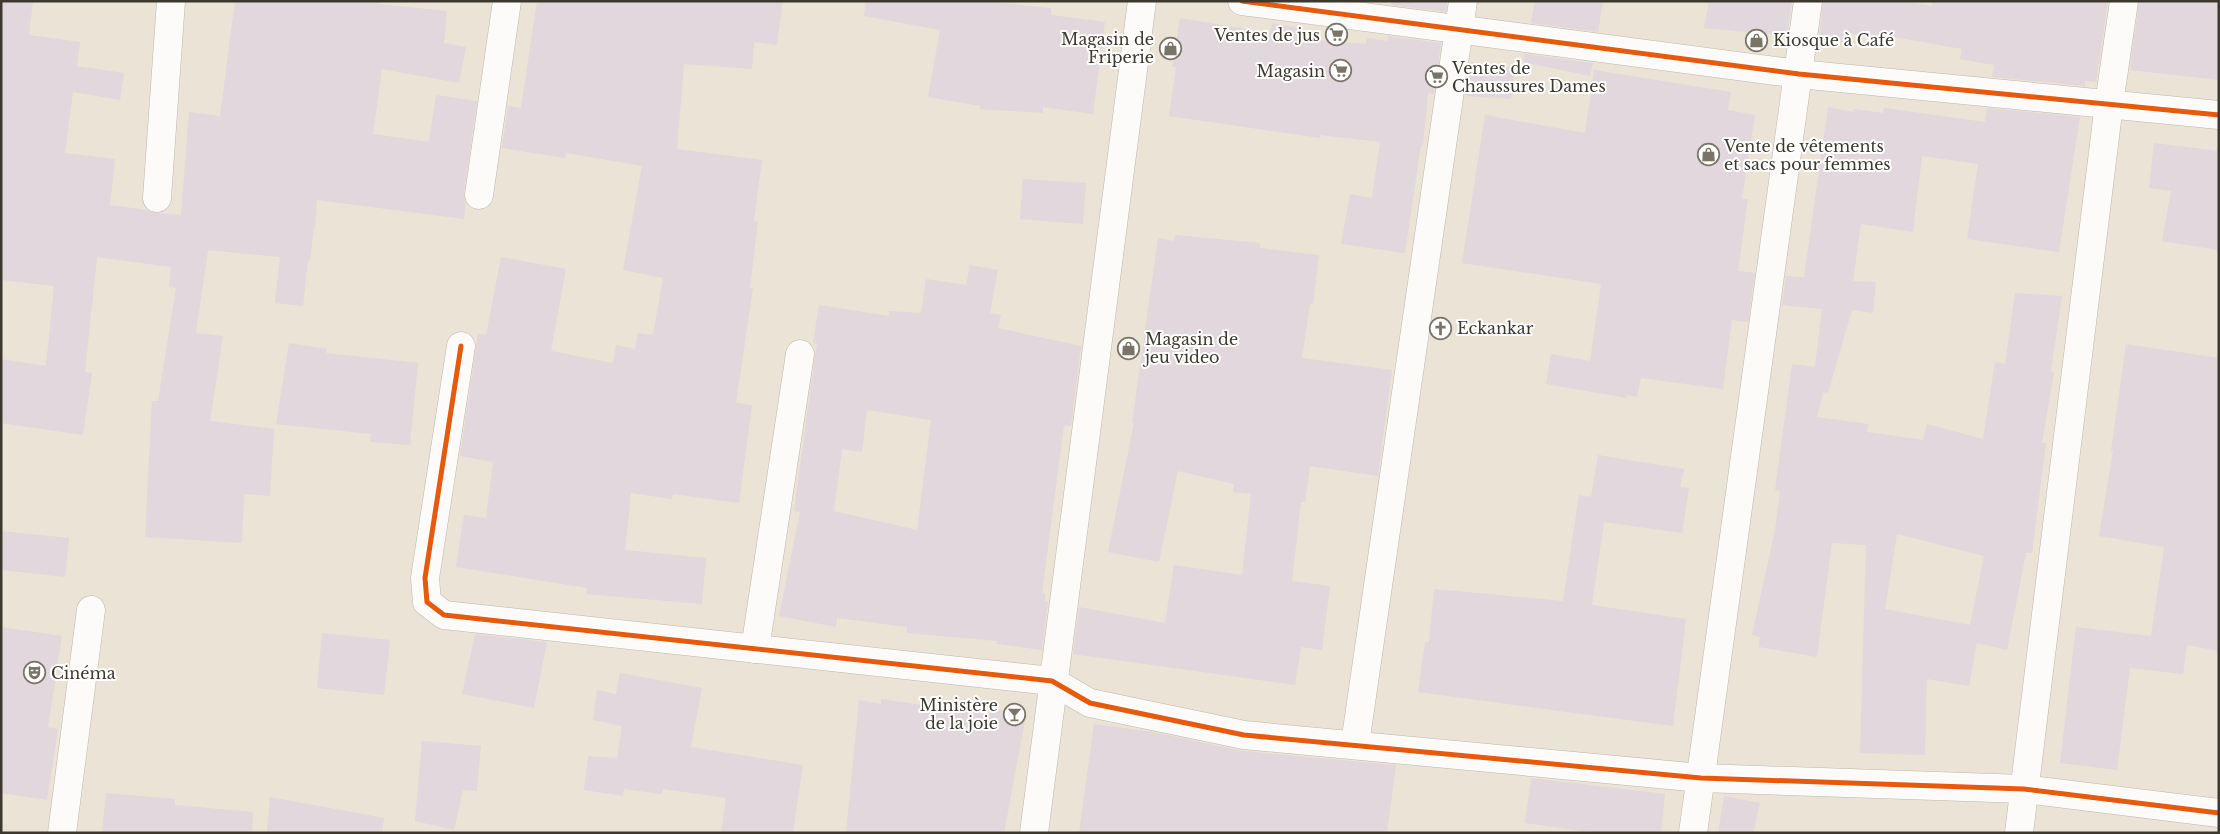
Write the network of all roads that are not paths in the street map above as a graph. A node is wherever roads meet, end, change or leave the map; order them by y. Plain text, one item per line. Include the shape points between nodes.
1 (171, 1) edge
2 (507, 1) edge
3 (1142, 1) edge
4 (1242, 1) edge
5 (1462, 1) edge
6 (1808, 1) edge
7 (2124, 1) edge
8 (1458, 30) junction
9 (1799, 74) junction
10 (2109, 104) junction
11 (2219, 115) edge
12 (479, 195) dead end
13 (157, 198) dead end
14 (461, 346) dead end
15 (800, 354) dead end
16 (91, 610) dead end
17 (755, 649) junction
18 (1052, 681) junction
19 (1355, 744) junction
20 (1701, 778) junction
21 (2024, 789) junction
22 (2219, 813) edge
23 (62, 833) edge
24 (1034, 833) edge
25 (1693, 833) edge
26 (2019, 833) edge

1 - 13 street
2 - 12 street
3 - 18 street
4 - 8 street
5 - 8 street
6 - 9 street
7 - 10 street
8 - 9 street
8 - 19 street
9 - 10 street
9 - 20 street
10 - 11 street
10 - 21 street
14 - 17 street via 425,578 427,602 444,615
15 - 17 street
16 - 23 street
17 - 18 street
18 - 19 street via 1090,703 1244,734
18 - 24 street
19 - 20 street
20 - 21 street
20 - 25 street
21 - 22 street
21 - 26 street

